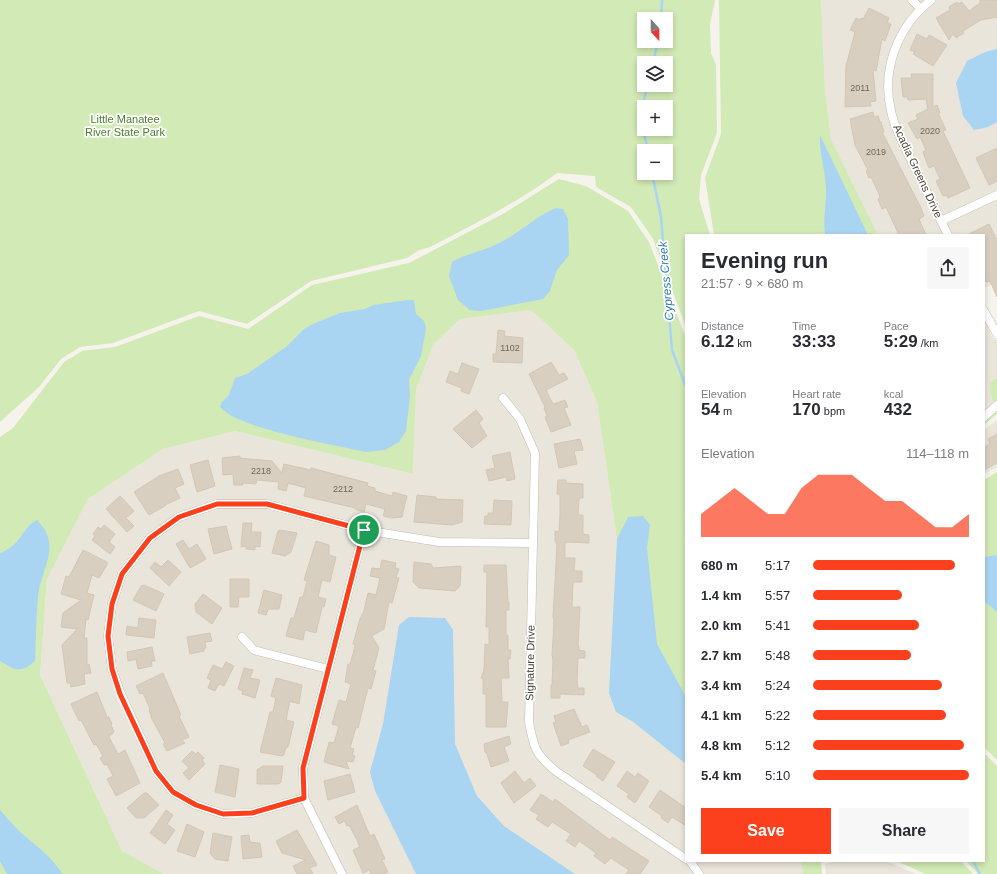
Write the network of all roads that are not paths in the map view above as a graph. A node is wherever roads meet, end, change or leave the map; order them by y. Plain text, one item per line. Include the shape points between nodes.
1 (912, 0) edge
2 (932, 0) edge
3 (921, 9) junction
4 (997, 195) edge
5 (941, 221) junction
6 (948, 234) edge
7 (985, 313) edge
8 (997, 334) edge
9 (503, 398) dead end
10 (997, 405) edge
11 (985, 416) edge
12 (364, 530) junction
13 (532, 543) junction
14 (242, 637) dead end
15 (328, 669) junction
16 (304, 798) junction
17 (685, 858) edge
18 (691, 862) edge
19 (342, 874) edge
20 (699, 874) edge

1 - 3 street
2 - 3 street, Acadia Greens Drive
3 - 5 street, Acadia Greens Drive via 905,29 893,52 888,78 889,99 900,138
4 - 5 street
5 - 6 street, Acadia Greens Drive
7 - 8 street
9 - 13 street, Signature Drive via 520,419 535,453
10 - 11 street
12 - 13 street via 439,542
12 - 15 street
12 - 16 street via 267,504 217,504 179,517 150,538 122,574 112,604 108,636 112,669 120,694 156,771 173,792 196,805 223,814 252,813
13 - 17 street, Signature Drive via 529,722 533,744 540,758 557,772
14 - 15 street via 254,650
15 - 16 street via 303,768
16 - 19 street
18 - 20 street

